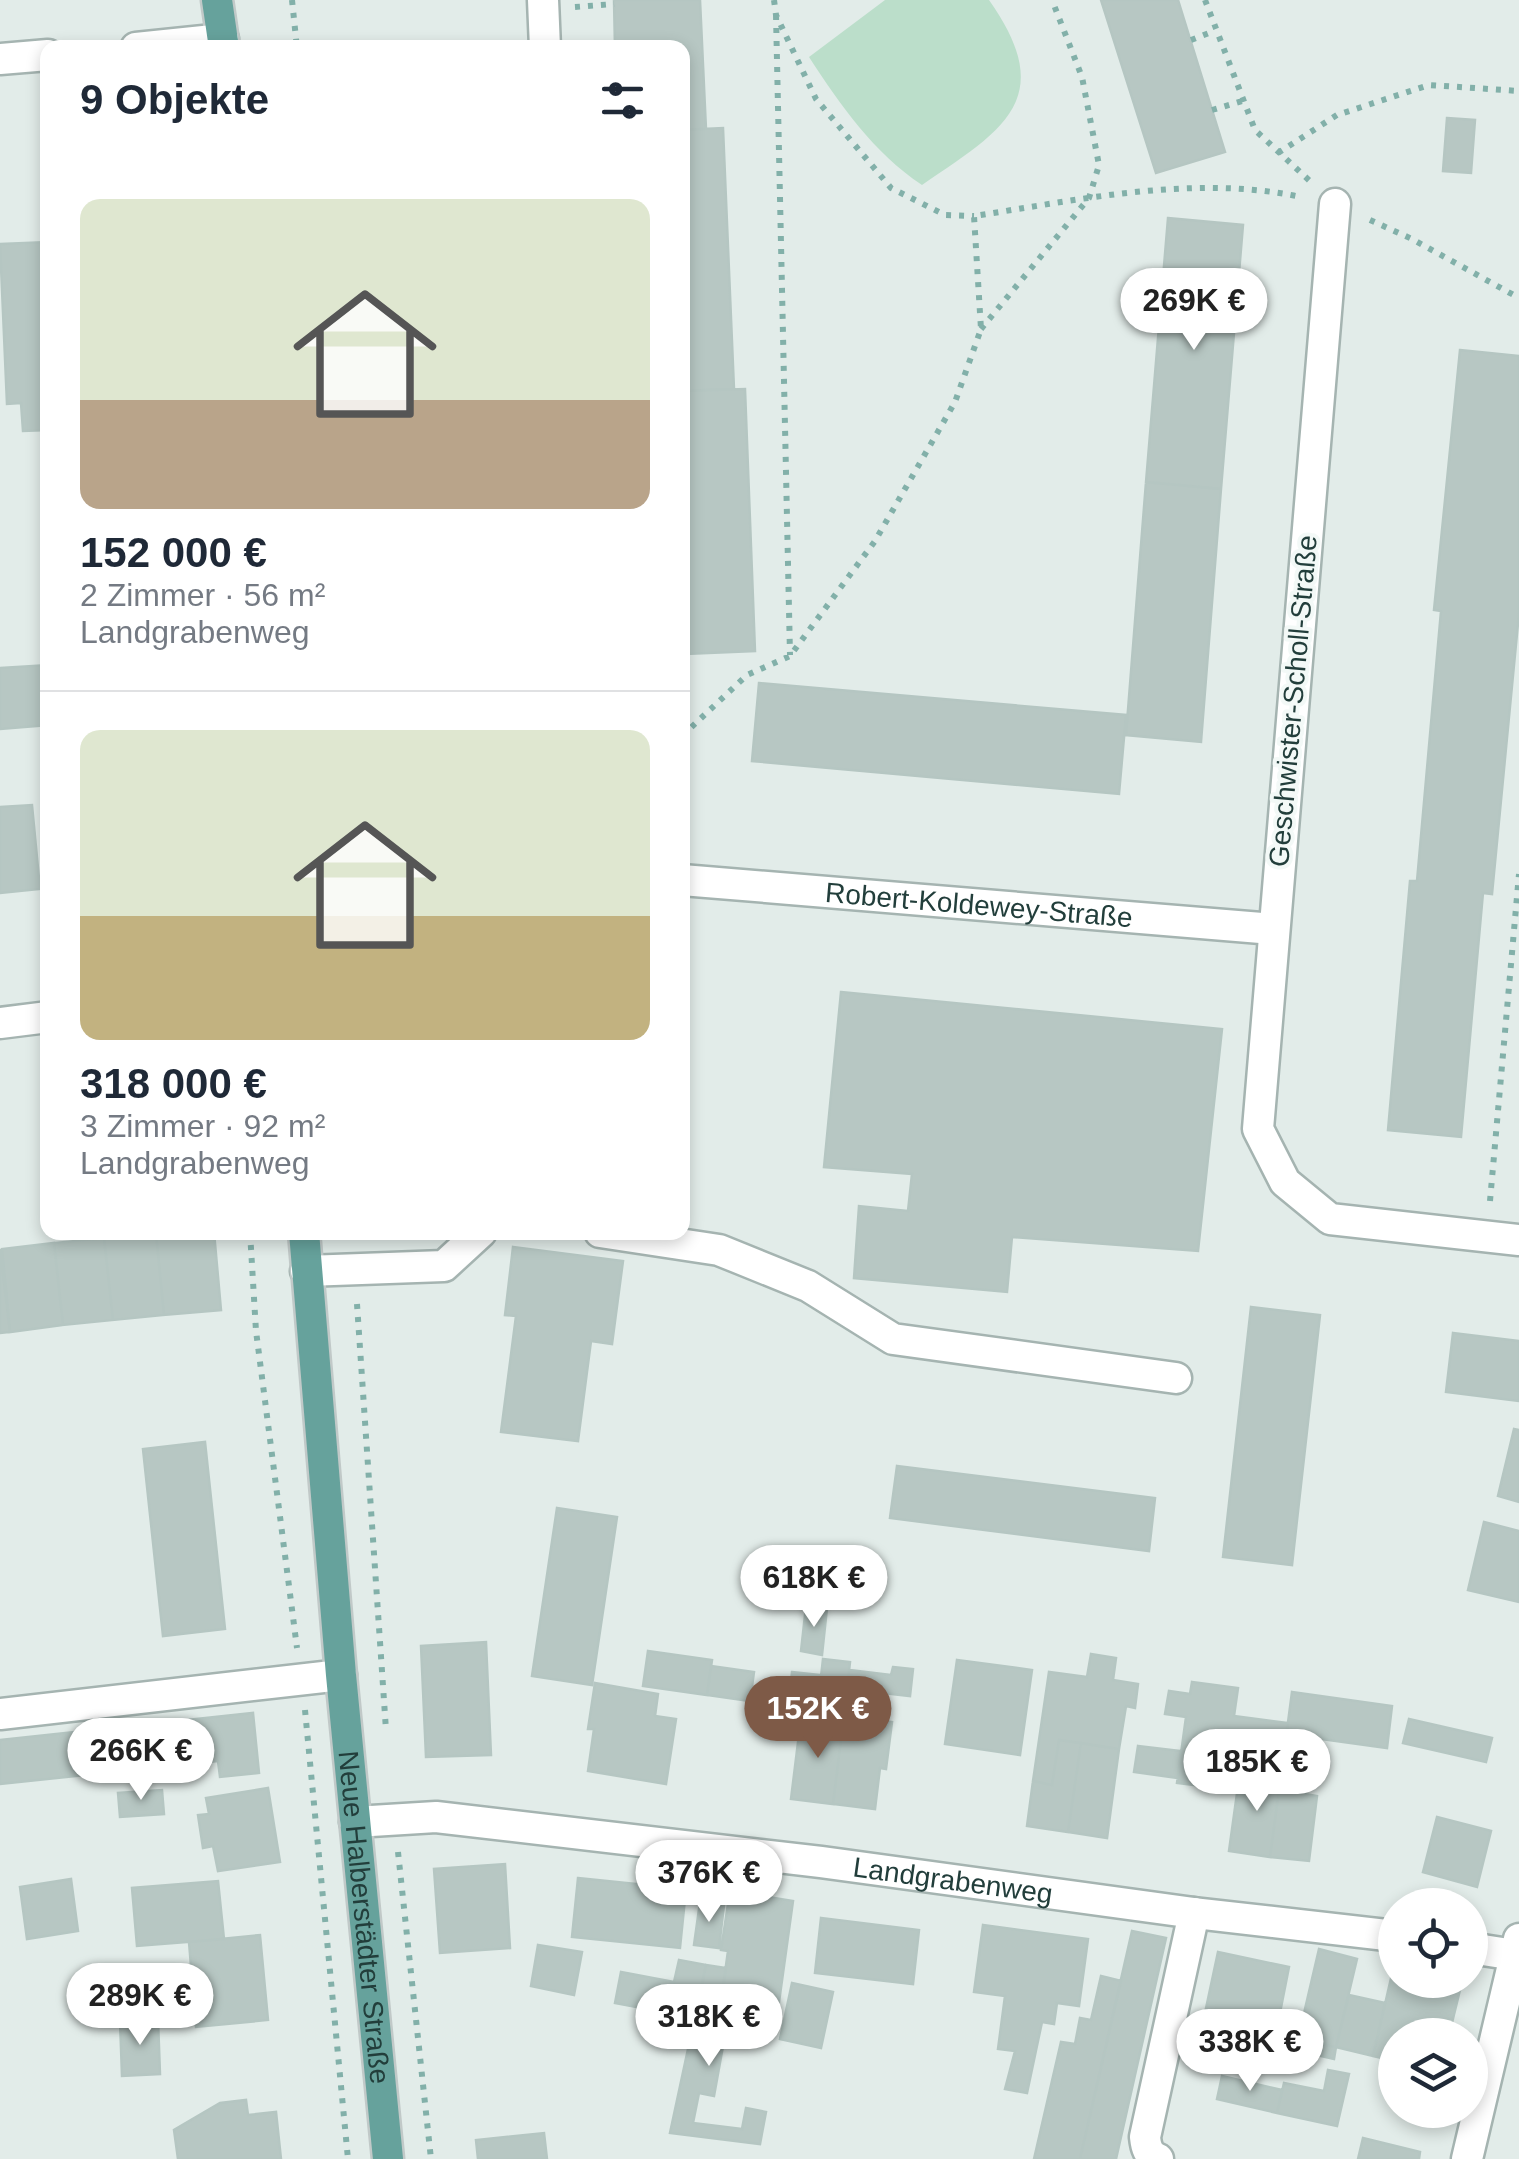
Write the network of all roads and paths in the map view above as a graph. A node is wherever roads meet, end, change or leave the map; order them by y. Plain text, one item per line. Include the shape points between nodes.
1 (217, 0) edge
2 (292, 0) edge
3 (543, 0) edge
4 (774, 0) edge
5 (1052, 0) edge
6 (1205, 0) edge
7 (776, 15) junction
8 (1214, 31) junction
9 (224, 40) edge
10 (295, 40) edge
11 (546, 40) edge
12 (1191, 40) dead end
13 (40, 56) edge
14 (0, 59) edge
15 (1519, 91) edge
16 (1242, 100) junction
17 (1212, 110) dead end
18 (1278, 153) junction
19 (1089, 198) junction
20 (1336, 204) junction
21 (974, 216) junction
22 (1519, 298) edge
23 (981, 328) junction
24 (790, 656) junction
25 (690, 729) edge
26 (1519, 874) edge
27 (690, 881) edge
28 (1273, 929) junction
29 (40, 1019) edge
30 (0, 1023) edge
31 (1487, 1237) junction
32 (304, 1240) edge
33 (472, 1240) edge
34 (653, 1240) edge
35 (1519, 1240) edge
36 (355, 1269) junction
37 (306, 1272) junction
38 (1176, 1378) dead end
39 (341, 1675) junction
40 (0, 1714) edge
41 (386, 1736) dead end
42 (394, 1819) junction
43 (355, 1822) junction
44 (1194, 1913) junction
45 (1378, 1934) edge
46 (1517, 1947) edge
47 (1488, 1948) edge
48 (1510, 2014) edge
49 (388, 2159) edge
50 (431, 2159) edge
51 (1158, 2159) edge
52 (1467, 2159) edge

1 - 9 main road
2 - 10 path
3 - 11 street
4 - 7 path
5 - 19 path via 1082,77 1099,165
6 - 8 path
7 - 21 path via 816,99 891,188 945,216
7 - 24 path
8 - 12 path
8 - 16 path
13 - 14 street
15 - 18 path via 1429,85 1336,115
16 - 17 path
16 - 18 path via 1254,130
18 - 20 path
19 - 20 path via 1268,190
19 - 21 path
19 - 23 path
20 - 22 path
20 - 28 street, Geschwister-Scholl-Straße
21 - 23 path
23 - 24 path via 955,402 875,541
24 - 25 path via 748,675
26 - 31 path
27 - 28 street, Robert-Koldewey-Straße
28 - 31 street, Geschwister-Scholl-Straße via 1258,1129 1285,1182 1330,1220
29 - 30 street
31 - 35 street, Geschwister-Scholl-Straße
32 - 37 main road, Neue Halberstädter Straße
33 - 36 street via 444,1266
34 - 38 street via 720,1250 808,1286 893,1339
36 - 37 street
36 - 41 path
37 - 39 main road, Neue Halberstädter Straße
39 - 40 street
39 - 43 main road, Neue Halberstädter Straße
42 - 43 street, Landgrabenweg
42 - 44 street, Landgrabenweg via 436,1817 821,1862
42 - 50 path
43 - 49 main road, Neue Halberstädter Straße
44 - 45 street, Landgrabenweg
44 - 51 street via 1145,2137
46 - 47 street
46 - 48 street
48 - 52 street

